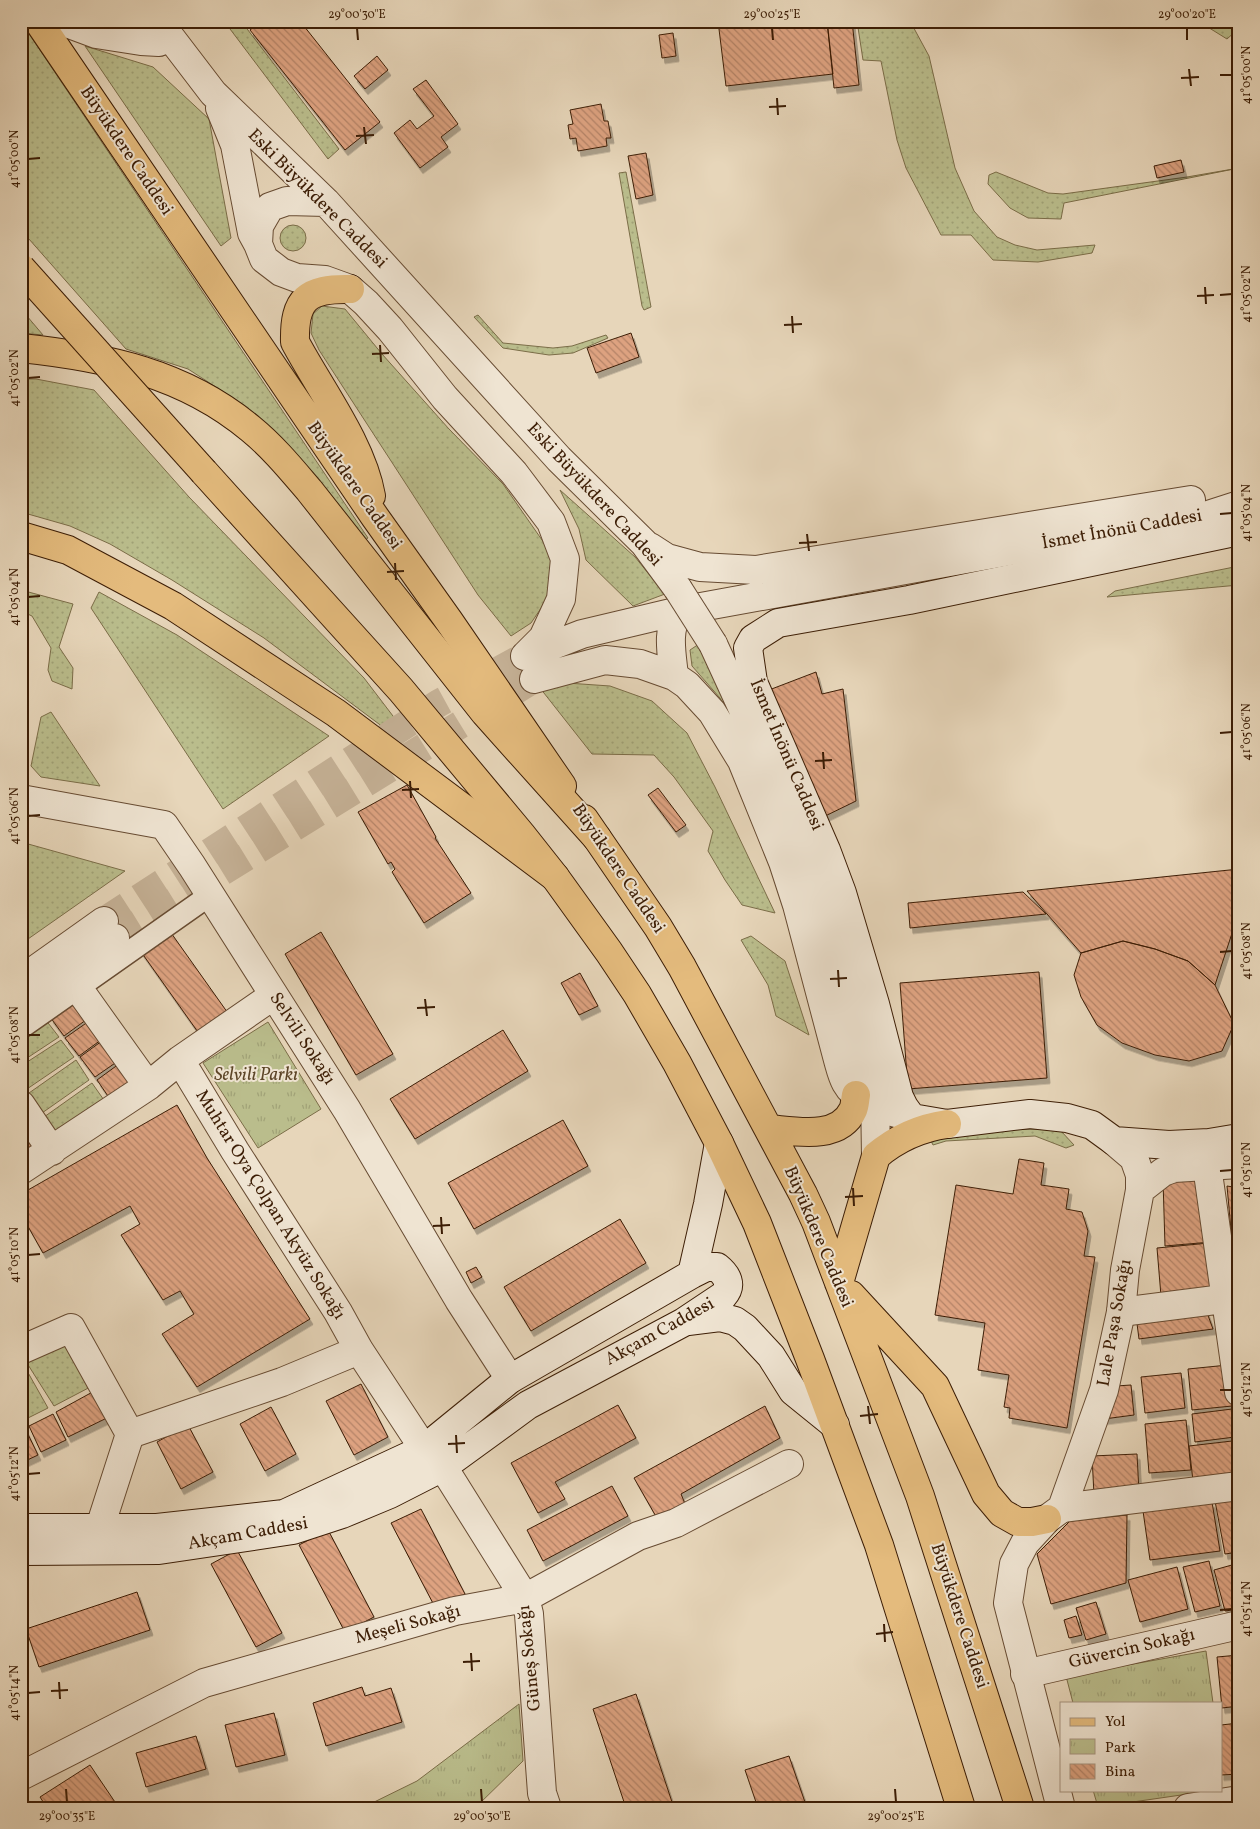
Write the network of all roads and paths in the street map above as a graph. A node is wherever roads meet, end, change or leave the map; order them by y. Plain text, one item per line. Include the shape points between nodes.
1 (38, 21) edge
2 (60, 21) edge
3 (164, 29) edge
4 (213, 93) junction
5 (326, 202) junction
6 (258, 244) junction
7 (21, 268) edge
8 (350, 289) junction
9 (21, 348) edge
10 (1239, 500) edge
11 (1239, 506) edge
12 (375, 518) junction
13 (1239, 531) edge
14 (21, 536) edge
15 (644, 543) junction
16 (678, 600) junction
17 (530, 667) junction
18 (674, 676) junction
19 (21, 799) edge
20 (597, 838) junction
21 (555, 877) junction
22 (210, 895) junction
23 (21, 980) edge
24 (78, 988) junction
25 (274, 995) junction
26 (21, 1005) edge
27 (21, 1028) edge
28 (180, 1060) junction
29 (148, 1086) junction
30 (866, 1100) junction
31 (21, 1106) edge
32 (912, 1118) junction
33 (947, 1124) junction
34 (769, 1129) junction
35 (1239, 1138) edge
36 (1114, 1141) junction
37 (719, 1143) junction
38 (52, 1151) junction
39 (1208, 1154) junction
40 (876, 1156) junction
41 (1239, 1164) edge
42 (21, 1170) edge
43 (1140, 1190) junction
44 (692, 1274) junction
45 (839, 1283) junction
46 (1232, 1298) edge
47 (1121, 1312) junction
48 (684, 1322) junction
49 (21, 1350) edge
50 (359, 1350) junction
51 (510, 1379) junction
52 (1239, 1392) edge
53 (528, 1405) junction
54 (835, 1425) junction
55 (130, 1434) junction
56 (433, 1458) junction
57 (789, 1464) dead end
58 (1239, 1486) edge
59 (1054, 1514) junction
60 (100, 1527) junction
61 (21, 1528) edge
62 (21, 1552) edge
63 (525, 1598) junction
64 (1239, 1625) edge
65 (1025, 1674) junction
66 (21, 1776) edge
67 (1239, 1800) edge
68 (547, 1808) edge
69 (961, 1808) edge
70 (1020, 1808) edge
71 (1061, 1808) edge
72 (1188, 1808) edge

1 - 12 main road, Büyükdere Caddesi
2 - 3 street via 96,34 141,42 159,42
3 - 4 street, Eski Büyükdere Caddesi
4 - 5 street, Eski Büyükdere Caddesi
4 - 6 street via 235,145 252,233
5 - 6 street via 287,200 270,207 259,226
5 - 15 street, Eski Büyükdere Caddesi via 559,459
6 - 8 street via 264,259 281,272 297,278 325,280
7 - 21 main road, bridge via 401,690
8 - 12 main road via 329,288 304,301 294,323 294,342 353,444 368,482
8 - 17 street via 390,329 445,398 514,473 551,522 565,559 561,599
9 - 20 main road via 82,355 143,370 210,399 252,430 279,454 485,712
10 - 15 street via 1204,498 756,570 700,567 667,558
11 - 16 street, İsmet İnönü Caddesi via 1208,515
12 - 20 main road, Büyükdere Caddesi
13 - 32 street, İsmet İnönü Caddesi via 910,600 778,623 753,639 748,648 753,682 842,893 900,1097
14 - 21 main road via 68,550 173,606 336,714
15 - 16 street, Eski Büyükdere Caddesi
16 - 17 street, İsmet İnönü Caddesi via 582,634
16 - 18 street via 671,629
16 - 30 street, Eski Büyükdere Caddesi, bridge via 713,644 804,842 875,1094
17 - 18 street via 604,660 640,664
18 - 30 street via 712,712 742,761 797,904 846,1083
19 - 22 street, Selvili Sokağı via 164,825
20 - 34 main road, Büyükdere Caddesi via 682,967
21 - 37 main road via 637,994
22 - 24 street
22 - 25 street, Selvili Sokağı
23 - 26 street via 109,929
24 - 27 street
24 - 29 street
25 - 28 street
25 - 51 street, Selvili Sokağı
28 - 29 street
28 - 50 street, Muhtar Oya Çolpan Akyüz Sokağı
29 - 38 street
30 - 32 street, Lale Paşa Sokağı
30 - 34 main road via 844,1122 830,1129 814,1133
30 - 40 street, Eski Büyükdere Caddesi
31 - 38 street
32 - 33 street, Lale Paşa Sokağı
33 - 36 street, Lale Paşa Sokağı via 1030,1114 1067,1118 1092,1125
33 - 40 main road via 918,1130
34 - 45 main road, Büyükdere Caddesi via 803,1194
35 - 39 street
36 - 39 street via 1169,1145
36 - 43 street, Lale Paşa Sokağı via 1134,1158 1140,1175
37 - 44 street
37 - 54 main road via 757,1223
38 - 42 street
39 - 41 street
39 - 43 street via 1163,1172
39 - 46 street
40 - 45 main road
43 - 47 street, Lale Paşa Sokağı via 1125,1270
44 - 48 street, Akçam Caddesi via 717,1267 728,1281 728,1291
44 - 51 street, Akçam Caddesi
45 - 59 main road via 935,1386 986,1494 1002,1513 1018,1522 1032,1522
45 - 70 main road, Büyükdere Caddesi via 920,1496
46 - 47 street
46 - 52 street
47 - 59 street, Lale Paşa Sokağı via 1104,1390
48 - 53 street, Akçam Caddesi
48 - 54 street via 720,1317 745,1328 771,1356 793,1391
49 - 55 street via 71,1328
50 - 55 street via 282,1382
50 - 56 street, Muhtar Oya Çolpan Akyüz Sokağı
51 - 53 street, Selvili Sokağı
51 - 56 street, Akçam Caddesi
53 - 56 street, Akçam Caddesi
54 - 69 main road via 879,1545
55 - 60 street
56 - 60 street, Akçam Caddesi via 284,1514 157,1528
56 - 62 street, Akçam Caddesi via 390,1494 293,1530 159,1550
56 - 63 street, Güneş Sokağı
57 - 63 street, Meşeli Sokağı via 676,1523 638,1536
58 - 59 street
59 - 65 street via 1025,1543 1014,1564 1008,1603
60 - 61 street, Akçam Caddesi
63 - 66 street, Meşeli Sokağı via 455,1611 204,1682
63 - 68 street, Güneş Sokağı via 529,1614 542,1793
64 - 65 street, Güvercin Sokağı
65 - 71 street
67 - 72 street

